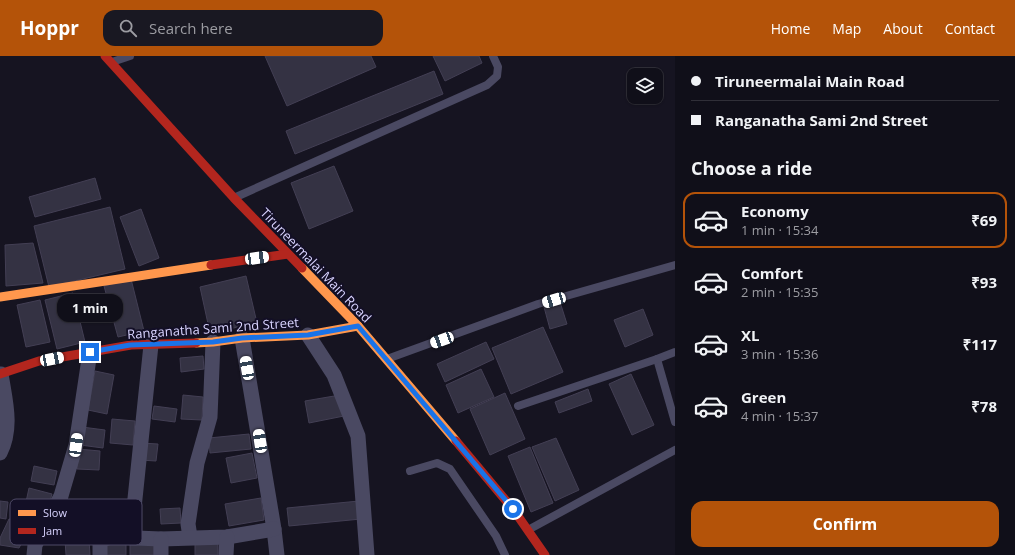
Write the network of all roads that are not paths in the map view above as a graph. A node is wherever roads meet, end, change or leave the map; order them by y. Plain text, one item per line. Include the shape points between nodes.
1 (130, 56) edge
2 (493, 56) edge
3 (108, 59) edge
4 (234, 198) junction
5 (288, 254) junction
6 (675, 265) edge
7 (0, 297) edge
8 (358, 326) junction
9 (308, 335) junction
10 (242, 338) junction
11 (213, 342) junction
12 (151, 345) junction
13 (90, 352) junction
14 (675, 352) edge
15 (657, 359) junction
16 (386, 360) junction
17 (0, 374) edge
18 (518, 406) dead end
19 (675, 422) edge
20 (675, 450) edge
21 (0, 453) edge
22 (410, 470) dead end
23 (59, 499) edge
24 (135, 499) edge
25 (274, 529) junction
26 (527, 530) junction
27 (190, 537) junction
28 (227, 537) junction
29 (142, 538) edge
30 (161, 539) junction
31 (161, 555) edge
32 (226, 555) edge
33 (277, 555) edge
34 (367, 555) edge
35 (505, 555) edge
36 (545, 555) edge

1 - 3 lane
2 - 4 lane via 498,67 497,76 487,85
3 - 4 main road, Tiruneermalai Main Road
4 - 5 main road, Tiruneermalai Main Road
5 - 7 main road
5 - 8 main road, Tiruneermalai Main Road
6 - 16 lane via 538,304
8 - 9 main road, Ranganatha Sami 2nd Street
8 - 16 main road, Tiruneermalai Main Road
9 - 10 main road, Ranganatha Sami 2nd Street
9 - 34 street via 334,375 358,436
10 - 11 main road, Ranganatha Sami 2nd Street
10 - 25 street
11 - 12 main road, Ranganatha Sami 2nd Street
11 - 27 street via 210,417 197,463 188,524
12 - 13 main road, Ranganatha Sami 2nd Street via 130,345
12 - 24 street
13 - 17 main road, Ranganatha Sami 2nd Street via 40,361
13 - 23 street via 76,445
14 - 15 lane
15 - 18 lane
15 - 19 lane
16 - 26 main road, Tiruneermalai Main Road via 513,509
17 - 21 street via 8,417 7,433
20 - 26 lane
22 - 35 lane via 437,463 450,469 496,536
25 - 28 street
25 - 33 street
26 - 36 main road, Tiruneermalai Main Road
27 - 28 street
27 - 30 street
28 - 32 street
29 - 30 street
30 - 31 street

